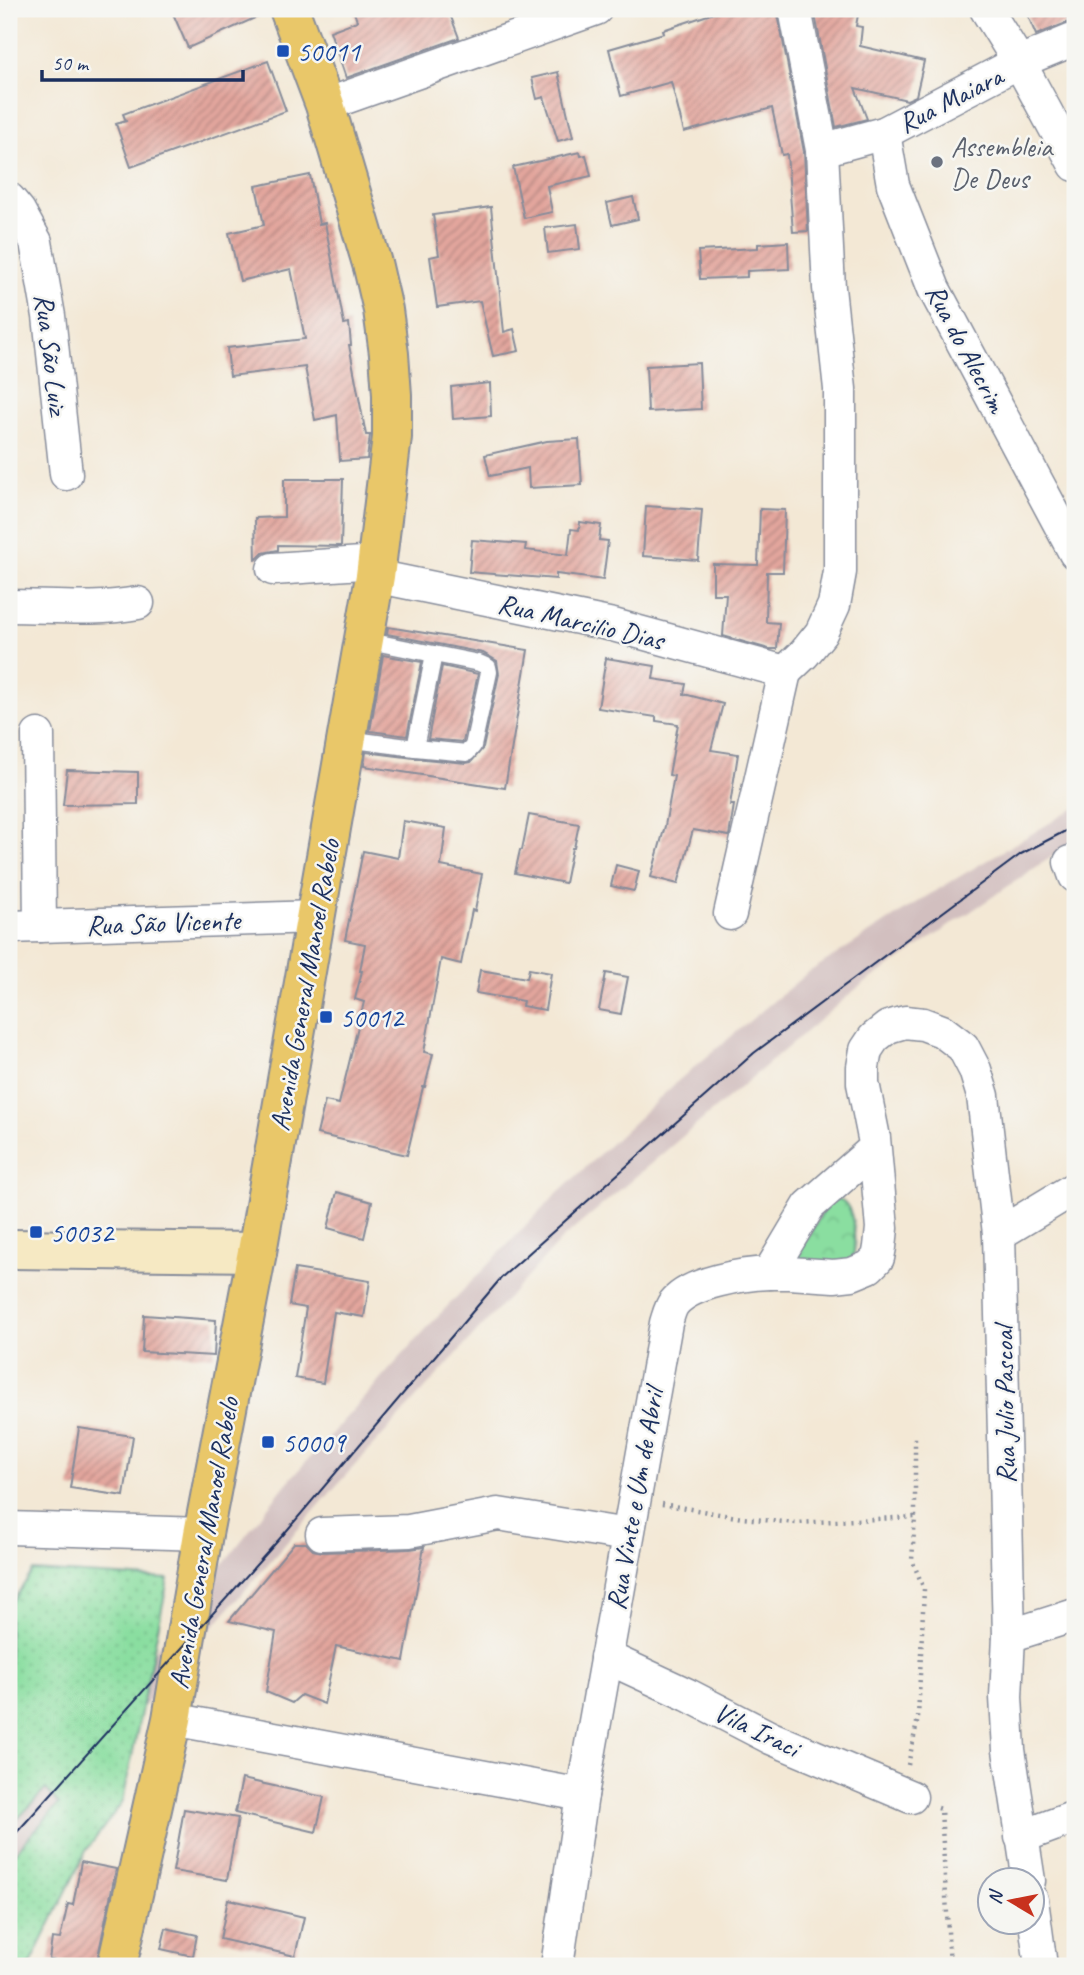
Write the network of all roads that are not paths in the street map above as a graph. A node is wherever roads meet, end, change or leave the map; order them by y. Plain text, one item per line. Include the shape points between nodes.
1 (289, 9) edge
2 (596, 9) edge
3 (795, 9) edge
4 (986, 9) edge
5 (1075, 39) edge
6 (1019, 62) junction
7 (325, 105) junction
8 (884, 133) junction
9 (822, 149) junction
10 (1075, 165) edge
11 (9, 199) edge
12 (22, 245) edge
13 (66, 474) dead end
14 (1075, 553) edge
15 (273, 569) dead end
16 (376, 569) junction
17 (138, 603) dead end
18 (9, 606) edge
19 (364, 640) junction
20 (434, 654) junction
21 (785, 672) junction
22 (38, 735) dead end
23 (347, 739) junction
24 (415, 748) junction
25 (730, 914) dead end
26 (316, 917) junction
27 (40, 926) junction
28 (9, 927) edge
29 (866, 1051) joint
30 (874, 1149) junction
31 (1075, 1188) edge
32 (999, 1234) junction
33 (9, 1249) edge
34 (257, 1252) junction
35 (769, 1273) junction
36 (9, 1528) edge
37 (203, 1534) junction
38 (322, 1534) dead end
39 (627, 1535) junction
40 (1075, 1615) edge
41 (1009, 1636) junction
42 (606, 1657) junction
43 (172, 1719) junction
44 (906, 1795) road end
45 (582, 1796) junction
46 (1075, 1817) edge
47 (1021, 1836) junction
48 (1027, 1867) edge
49 (1037, 1937) edge
50 (117, 1966) edge
51 (557, 1966) edge
52 (1041, 1966) edge

1 - 7 main road, Avenida General Manoel Rabelo
2 - 7 street
3 - 9 street
4 - 6 street
5 - 6 street, Rua Maiara
6 - 8 street, Rua Maiara
6 - 10 street
7 - 16 main road, Avenida General Manoel Rabelo via 373,267 389,354 392,437
8 - 9 street, Rua Maiara
8 - 14 street, Rua do Alecrim via 893,185 934,289
9 - 21 street via 840,389 840,572 834,605 821,633
11 - 12 street, Rua São Luiz via 19,211
12 - 13 street, Rua São Luiz via 49,316
15 - 16 street, Rua Marcilio Dias
16 - 19 main road, Avenida General Manoel Rabelo
16 - 21 street, Rua Marcilio Dias via 613,625
17 - 18 street via 84,608
19 - 20 lane
19 - 23 main road, Avenida General Manoel Rabelo
20 - 24 lane
20 - 24 lane via 479,663 489,672 470,751
21 - 25 street
22 - 27 street
23 - 24 lane
23 - 26 main road, Avenida General Manoel Rabelo
26 - 27 street, Rua São Vicente
26 - 34 main road, Avenida General Manoel Rabelo
27 - 28 street, Rua São Vicente
29 - 30 street, Rua Vinte e Um de Abril via 863,1083
29 - 32 street, Rua Julio Pascoal via 888,1027 905,1022 943,1031 963,1047 983,1096
30 - 35 street via 809,1206
30 - 35 street, Rua Vinte e Um de Abril via 882,1228 878,1258 852,1274
31 - 32 street
32 - 41 street, Rua Julio Pascoal
33 - 34 street
34 - 37 main road, Avenida General Manoel Rabelo
35 - 39 street, Rua Vinte e Um de Abril via 703,1286 674,1303 666,1323
36 - 37 street
37 - 43 main road, Avenida General Manoel Rabelo
38 - 39 street via 409,1531 498,1514
39 - 42 street, Rua Vinte e Um de Abril
40 - 41 street
41 - 47 street, Rua Julio Pascoal via 1009,1750
42 - 44 street, Vila Iraci via 771,1738
42 - 45 street, Rua Vinte e Um de Abril
43 - 45 street
43 - 50 main road, Avenida General Manoel Rabelo
45 - 51 street, Rua Vinte e Um de Abril
46 - 47 street
47 - 48 street, Rua Julio Pascoal
49 - 52 street

